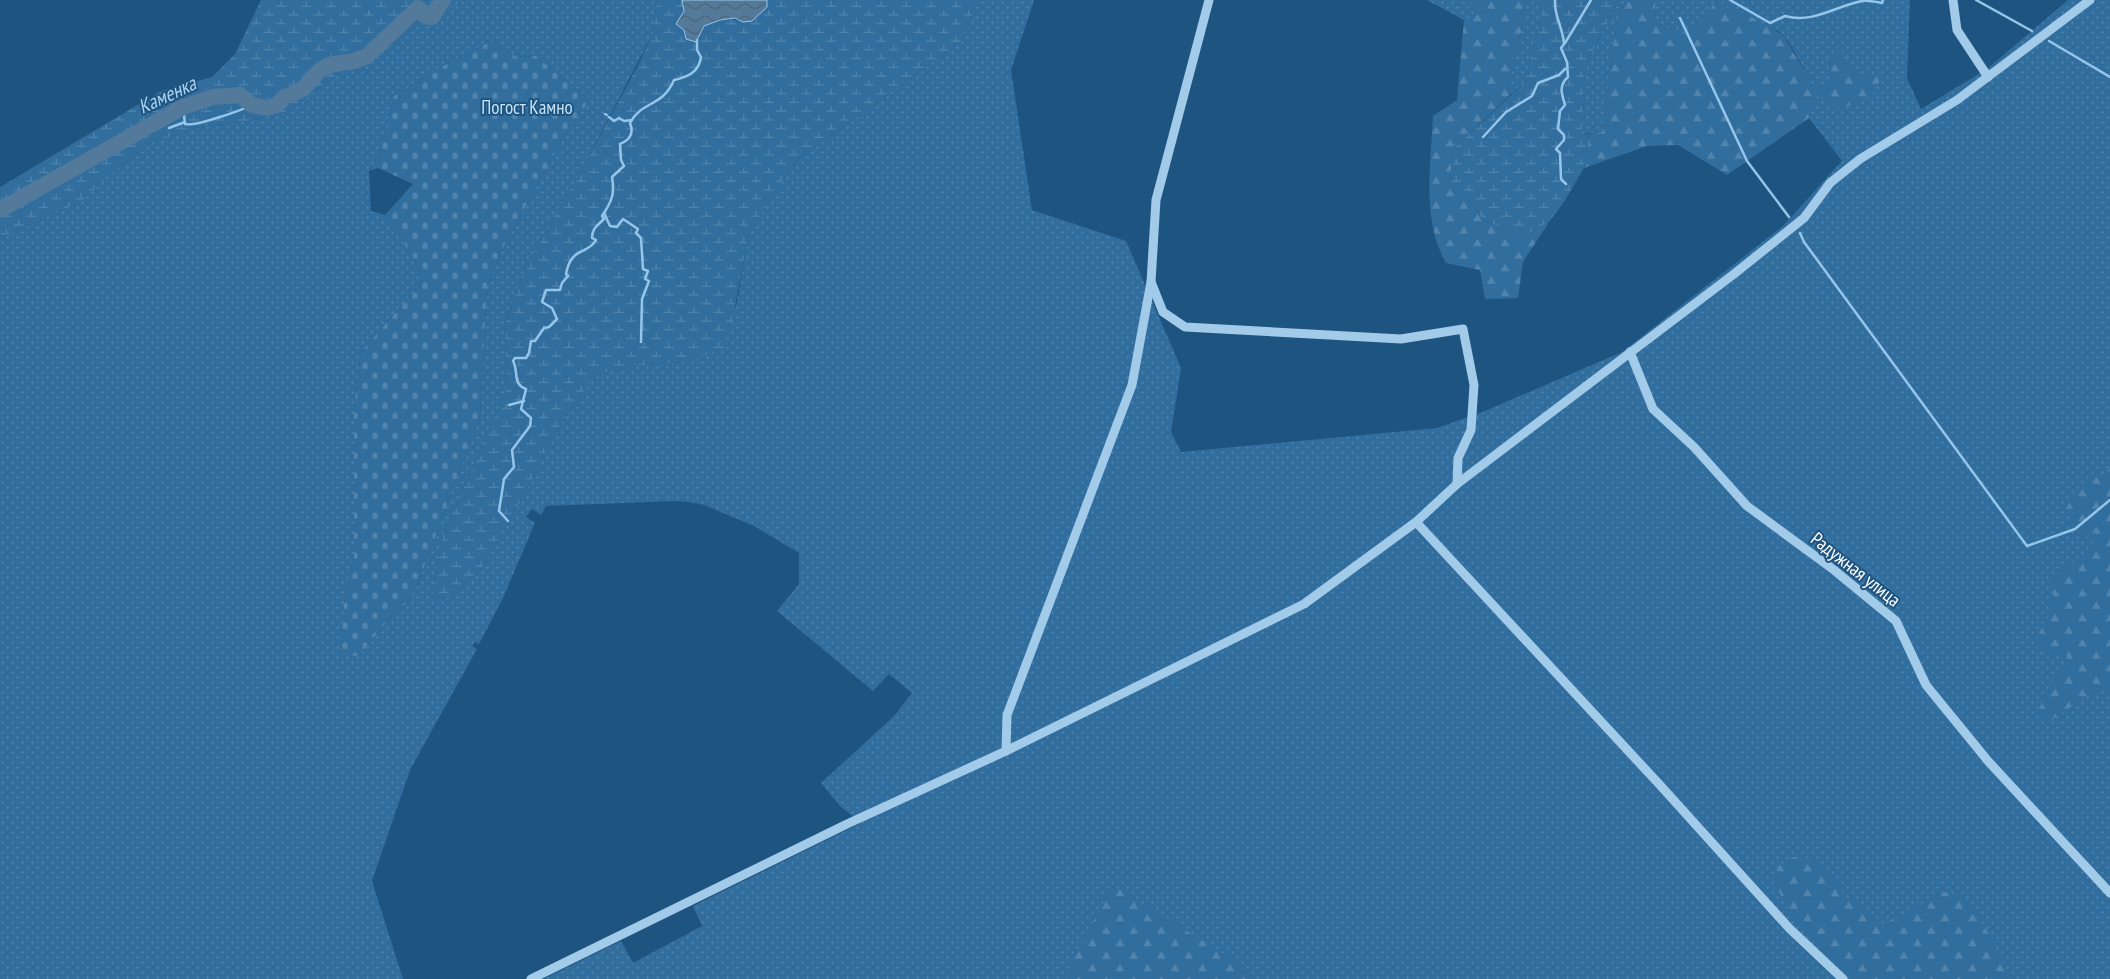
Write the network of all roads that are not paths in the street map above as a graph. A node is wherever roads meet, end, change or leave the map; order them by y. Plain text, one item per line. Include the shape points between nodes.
1 (1209, 0) edge
2 (1953, 0) edge
3 (2090, 0) edge
4 (1988, 77) junction
5 (1152, 282) junction
6 (1630, 352) junction
7 (1457, 484) junction
8 (1416, 522) junction
9 (1006, 751) junction
10 (2110, 893) edge
11 (531, 979) edge
12 (1843, 979) edge

1 - 5 street via 1156,200
2 - 4 street via 1957,30
3 - 4 street
4 - 6 street via 1957,100 1860,159 1830,183 1804,218
5 - 7 street via 1163,312 1185,327 1401,339 1463,329 1474,385 1471,430 1458,458
5 - 9 street via 1132,385 1006,715
6 - 7 street
6 - 10 street, Радужная улица via 1653,409 1694,447 1747,506 1896,621 1926,685 1988,761
7 - 8 street
8 - 9 street via 1304,604
8 - 12 street via 1789,928
9 - 11 street via 847,824

